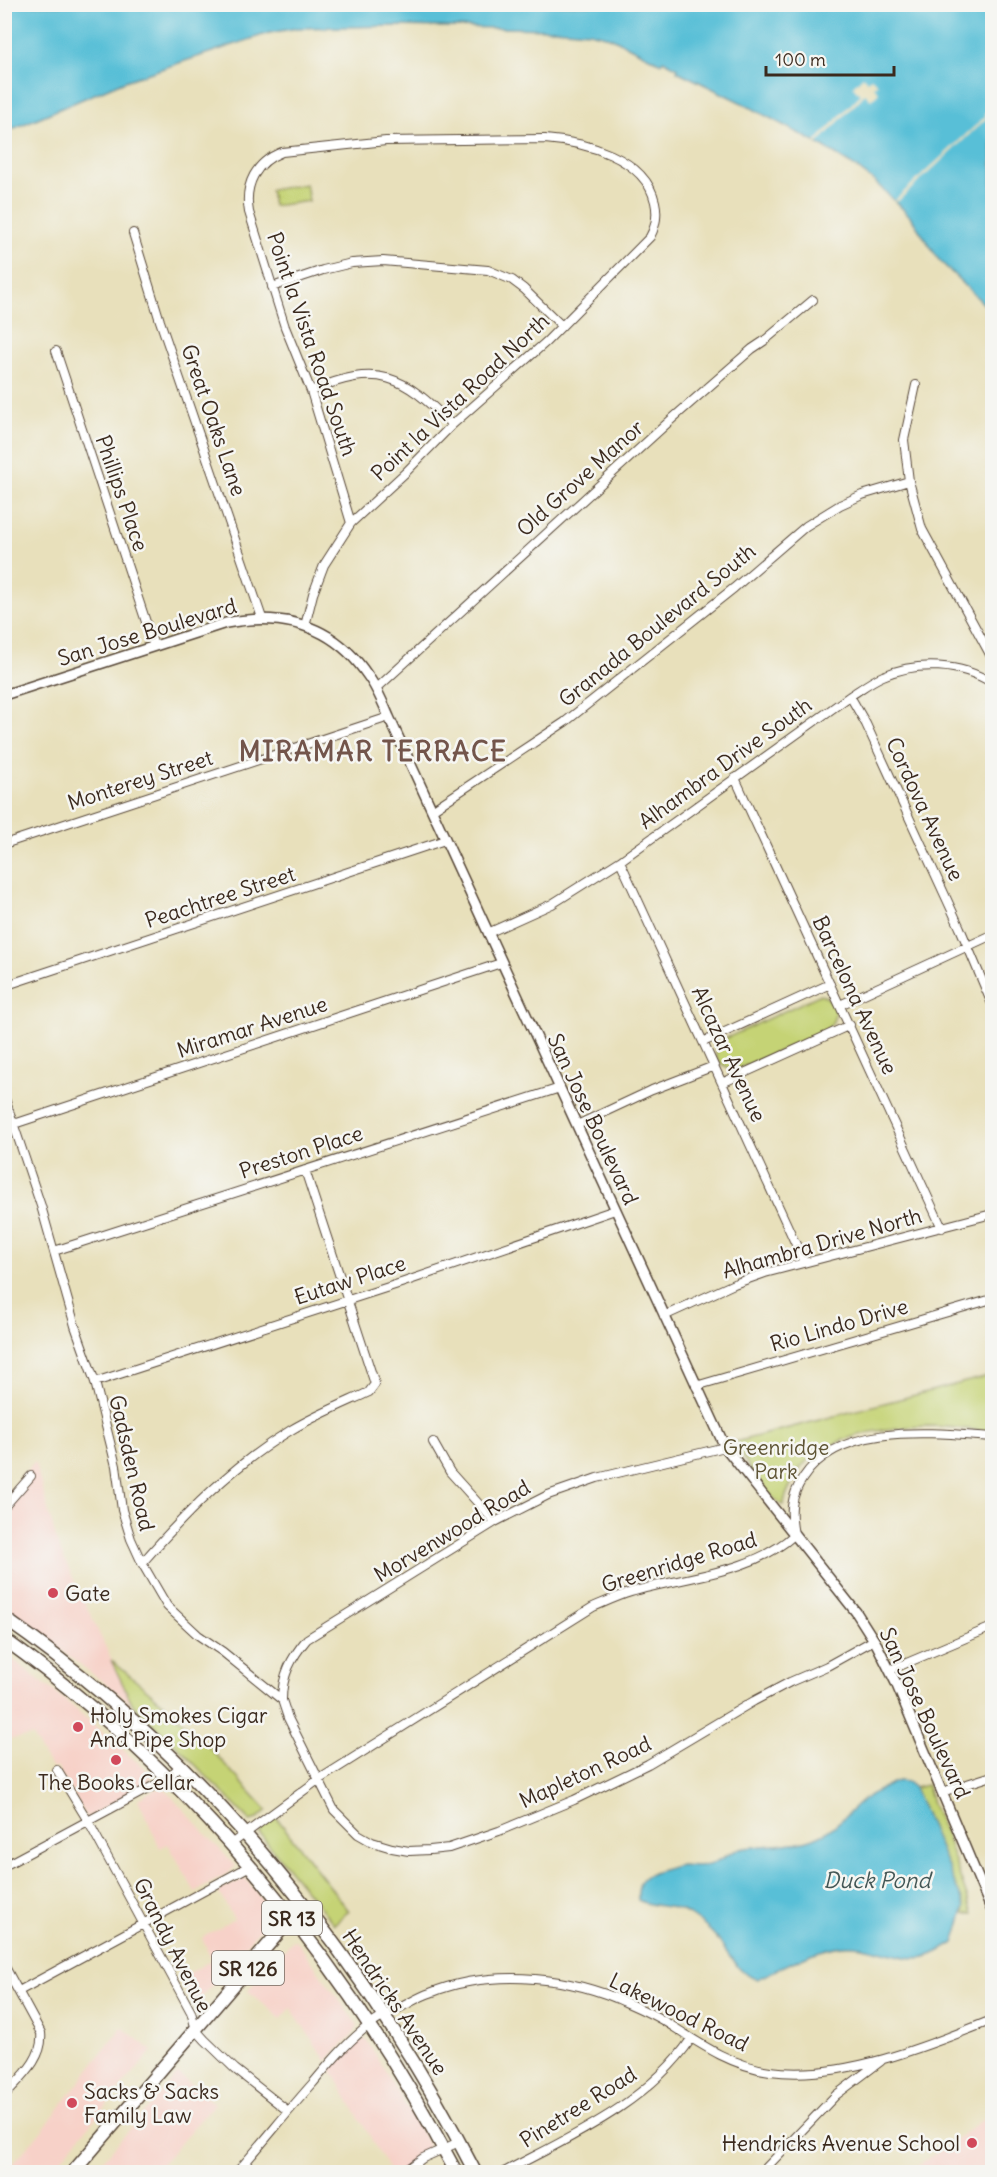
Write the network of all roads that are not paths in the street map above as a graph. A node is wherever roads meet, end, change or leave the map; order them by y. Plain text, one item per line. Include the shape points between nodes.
1 (252, 177) joint
2 (133, 233) dead end
3 (272, 287) junction
4 (813, 300) dead end
5 (562, 326) junction
6 (56, 351) dead end
7 (916, 385) dead end
8 (311, 391) junction
9 (452, 425) junction
10 (909, 481) junction
11 (351, 523) junction
12 (262, 618) junction
13 (306, 626) junction
14 (154, 646) junction
15 (993, 657) edge
16 (993, 682) edge
17 (375, 689) junction
18 (4, 695) edge
19 (850, 696) junction
20 (390, 717) junction
21 (735, 778) junction
22 (432, 810) junction
23 (445, 840) junction
24 (4, 844) edge
25 (620, 861) junction
26 (488, 933) junction
27 (993, 935) edge
28 (967, 946) junction
29 (501, 963) junction
30 (831, 984) junction
31 (4, 986) edge
32 (993, 1004) edge
33 (840, 1005) junction
34 (850, 1025) junction
35 (703, 1042) junction
36 (714, 1066) junction
37 (722, 1083) junction
38 (560, 1088) junction
39 (4, 1096) edge
40 (14, 1124) junction
41 (577, 1125) junction
42 (305, 1170) junction
43 (615, 1210) junction
44 (993, 1214) edge
45 (942, 1228) junction
46 (54, 1251) junction
47 (804, 1262) junction
48 (993, 1299) edge
49 (346, 1300) junction
50 (664, 1316) junction
51 (95, 1382) junction
52 (696, 1386) junction
53 (993, 1437) edge
54 (433, 1442) dead end
55 (725, 1447) junction
56 (31, 1476) dead end
57 (4, 1508) edge
58 (495, 1522) junction
59 (794, 1535) junction
60 (142, 1563) junction
61 (4, 1618) edge
62 (993, 1627) edge
63 (22, 1632) junction
64 (874, 1640) junction
65 (8, 1642) edge
66 (890, 1670) junction
67 (282, 1700) junction
68 (180, 1766) junction
69 (57, 1770) dead end
70 (993, 1776) edge
71 (168, 1778) junction
72 (318, 1780) junction
73 (942, 1792) junction
74 (88, 1821) junction
75 (246, 1834) junction
76 (231, 1844) junction
77 (4, 1866) edge
78 (250, 1866) junction
79 (303, 1902) junction
80 (993, 1911) edge
81 (292, 1917) junction
82 (144, 1924) junction
83 (4, 1965) edge
84 (19, 1991) junction
85 (385, 2016) junction
86 (993, 2020) edge
87 (370, 2025) junction
88 (196, 2030) junction
89 (691, 2039) junction
90 (882, 2060) junction
91 (4, 2096) edge
92 (288, 2111) junction
93 (459, 2142) junction
94 (443, 2148) junction
95 (73, 2172) edge
96 (237, 2172) edge
97 (404, 2172) edge
98 (456, 2172) edge
99 (474, 2172) edge
100 (504, 2172) edge
101 (762, 2172) edge

1 - 3 street, Point la Vista Road South via 247,193 249,212
1 - 5 street, Point la Vista Road North via 263,162 282,152 386,141 549,139 598,150 618,159 645,180 654,195 654,231 643,247
2 - 12 street, Great Oaks Lane
3 - 5 street via 352,263 382,261 488,270 524,289
3 - 8 street, Point la Vista Road South
4 - 17 street, Old Grove Manor via 673,418
5 - 9 street, Point la Vista Road North
6 - 14 street, Phillips Place
7 - 10 street via 904,432
8 - 9 street via 351,377 391,379 416,391
8 - 11 street, Point la Vista Road South
9 - 11 street, Point la Vista Road North
10 - 15 street via 922,529
10 - 22 street, Granada Boulevard South via 862,495 806,526 565,722
11 - 13 street, Point la Vista Road North via 324,565
12 - 13 street, San Jose Boulevard
12 - 14 street, San Jose Boulevard via 226,623
13 - 17 street, San Jose Boulevard via 350,654
14 - 18 street, San Jose Boulevard
16 - 19 street, Alhambra Drive South via 949,667 918,667 883,676
17 - 20 street, San Jose Boulevard
19 - 21 street, Alhambra Drive South
19 - 28 street, Cordova Avenue
20 - 22 street, San Jose Boulevard
20 - 24 street, Monterey Street
21 - 25 street, Alhambra Drive South
21 - 30 street, Barcelona Avenue
22 - 23 street, San Jose Boulevard
23 - 26 street, San Jose Boulevard
23 - 31 street, Peachtree Street
25 - 26 street, Alhambra Drive South via 560,899
25 - 35 street, Alcazar Avenue
26 - 29 street, San Jose Boulevard
27 - 28 street
28 - 32 street, Cordova Avenue
28 - 33 street
29 - 38 street, San Jose Boulevard
29 - 40 street, Miramar Avenue
30 - 33 street, Barcelona Avenue
30 - 35 street
33 - 34 street, Barcelona Avenue
34 - 37 street
34 - 45 street, Barcelona Avenue
35 - 36 street, Alcazar Avenue
36 - 37 street, Alcazar Avenue
36 - 41 street
37 - 47 street, Alcazar Avenue
38 - 41 street, San Jose Boulevard
38 - 42 street, Preston Place
39 - 40 street, Gadsden Road
40 - 46 street, Gadsden Road
41 - 43 street, San Jose Boulevard
42 - 46 street, Preston Place
42 - 49 street
43 - 49 street, Eutaw Place
43 - 50 street, San Jose Boulevard
44 - 45 street, Alhambra Drive North
45 - 47 street, Alhambra Drive North
46 - 51 street, Gadsden Road
47 - 50 street, Alhambra Drive North via 734,1284
48 - 52 street, Rio Lindo Drive
49 - 51 street, Eutaw Place
49 - 60 street via 375,1384 369,1392 299,1425 249,1460 205,1495
50 - 52 street, San Jose Boulevard
51 - 60 street, Gadsden Road via 116,1466 122,1510
52 - 55 street, San Jose Boulevard
53 - 59 street via 898,1434 835,1449 816,1462 797,1487 791,1508
54 - 58 street via 450,1472
55 - 58 street, Morvenwood Road via 597,1478 548,1495
55 - 59 street, San Jose Boulevard
56 - 57 street
58 - 67 street, Morvenwood Road via 308,1639 287,1668
59 - 64 street, San Jose Boulevard
59 - 72 street, Greenridge Road via 779,1548 751,1561 631,1592 592,1607
60 - 67 street, Gadsden Road via 167,1606
61 - 63 main road, Hendricks Avenue / SR 13
62 - 66 street
63 - 65 main road
63 - 68 main road, Hendricks Avenue / SR 13 via 99,1692
64 - 66 street, San Jose Boulevard
64 - 72 street, Mapleton Road via 763,1696 648,1764 574,1800 449,1848 409,1851 372,1842 334,1810
65 - 71 main road, Hendricks Avenue / SR 13 via 85,1702
66 - 73 street, San Jose Boulevard
67 - 72 street
68 - 71 street
68 - 75 main road, Hendricks Avenue / SR 13
69 - 74 street, Grandy Avenue
70 - 73 street
71 - 74 street
71 - 76 main road, Hendricks Avenue / SR 13
72 - 75 street, Greenridge Road
73 - 80 street, San Jose Boulevard
74 - 77 street
74 - 82 street, Grandy Avenue
75 - 76 street, Greenridge Road
75 - 79 main road, Hendricks Avenue / SR 13
76 - 78 main road, Hendricks Avenue / SR 13
78 - 79 main road via 267,1870
78 - 81 main road, Hendricks Avenue / SR 13
78 - 82 street
79 - 81 main road, SR 126
79 - 85 main road, Hendricks Avenue / SR 13
81 - 87 main road, Hendricks Avenue / SR 13
81 - 88 main road, SR 126
82 - 84 street
82 - 88 street, Grandy Avenue via 191,2012
83 - 84 street
84 - 91 street via 41,2033 41,2049
85 - 87 street, Lakewood Road
85 - 89 street, Lakewood Road via 445,1988 485,1980 529,1979 580,1987 614,1998 656,2016
85 - 93 main road, Hendricks Avenue / SR 13
86 - 90 street, Lakewood Road
87 - 92 street, Lakewood Road via 343,2048
87 - 94 main road, Hendricks Avenue / SR 13
88 - 92 street, Grandy Avenue via 235,2069
88 - 95 main road, SR 126
89 - 90 street, Lakewood Road via 742,2064 769,2071 834,2069
89 - 100 street, Pinetree Road via 671,2065 633,2098
90 - 101 street via 836,2096
92 - 96 street, Lakewood Road
93 - 94 street
93 - 99 main road, Hendricks Avenue / SR 13
94 - 97 street
94 - 98 main road, Hendricks Avenue / SR 13

